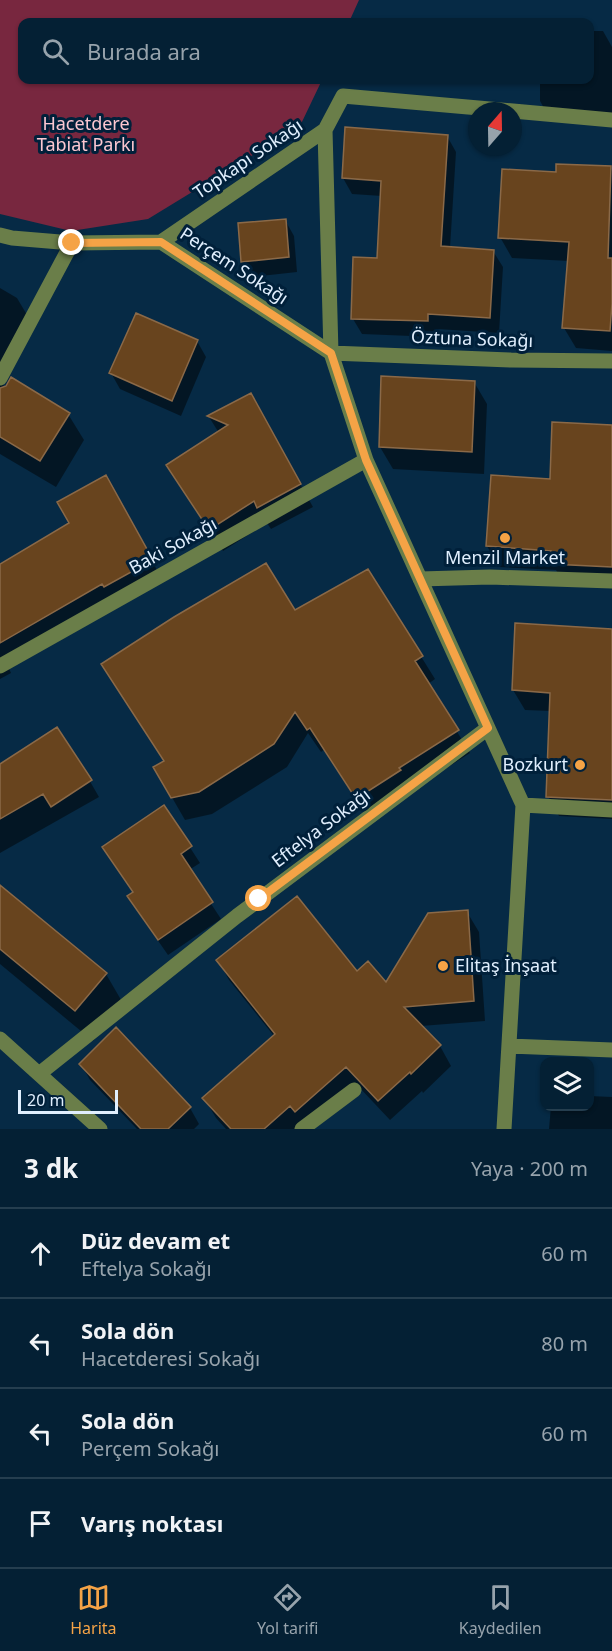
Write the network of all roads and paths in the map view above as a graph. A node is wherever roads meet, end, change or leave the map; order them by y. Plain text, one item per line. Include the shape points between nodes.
1 (468, 107) edge
2 (522, 112) edge
3 (612, 120) edge
4 (326, 130) junction
5 (0, 235) edge
6 (161, 242) junction
7 (72, 243) junction
8 (331, 353) junction
9 (612, 362) edge
10 (0, 378) edge
11 (366, 460) junction
12 (420, 579) junction
13 (612, 581) edge
14 (0, 666) edge
15 (488, 728) junction
16 (523, 805) junction
17 (612, 810) edge
18 (0, 1039) edge
19 (509, 1046) junction
20 (612, 1050) edge
21 (39, 1074) junction
22 (354, 1090) dead end
23 (100, 1129) edge
24 (302, 1129) edge
25 (504, 1129) edge

1 - 4 street, Topkapı Sokağı via 343,96
2 - 3 street
4 - 6 street, Topkapı Sokağı
4 - 8 street
5 - 7 street, Perçem Sokağı
6 - 7 street, Perçem Sokağı
6 - 8 street, Perçem Sokağı
7 - 10 street
8 - 9 street, Öztuna Sokağı
8 - 11 street
11 - 12 street
11 - 14 street, Baki Sokağı
12 - 13 street
12 - 15 street
15 - 16 street
15 - 21 street, Eftelya Sokağı via 237,916
16 - 17 street
16 - 19 street
18 - 21 street
19 - 20 street
19 - 25 street
21 - 23 street
22 - 24 street

